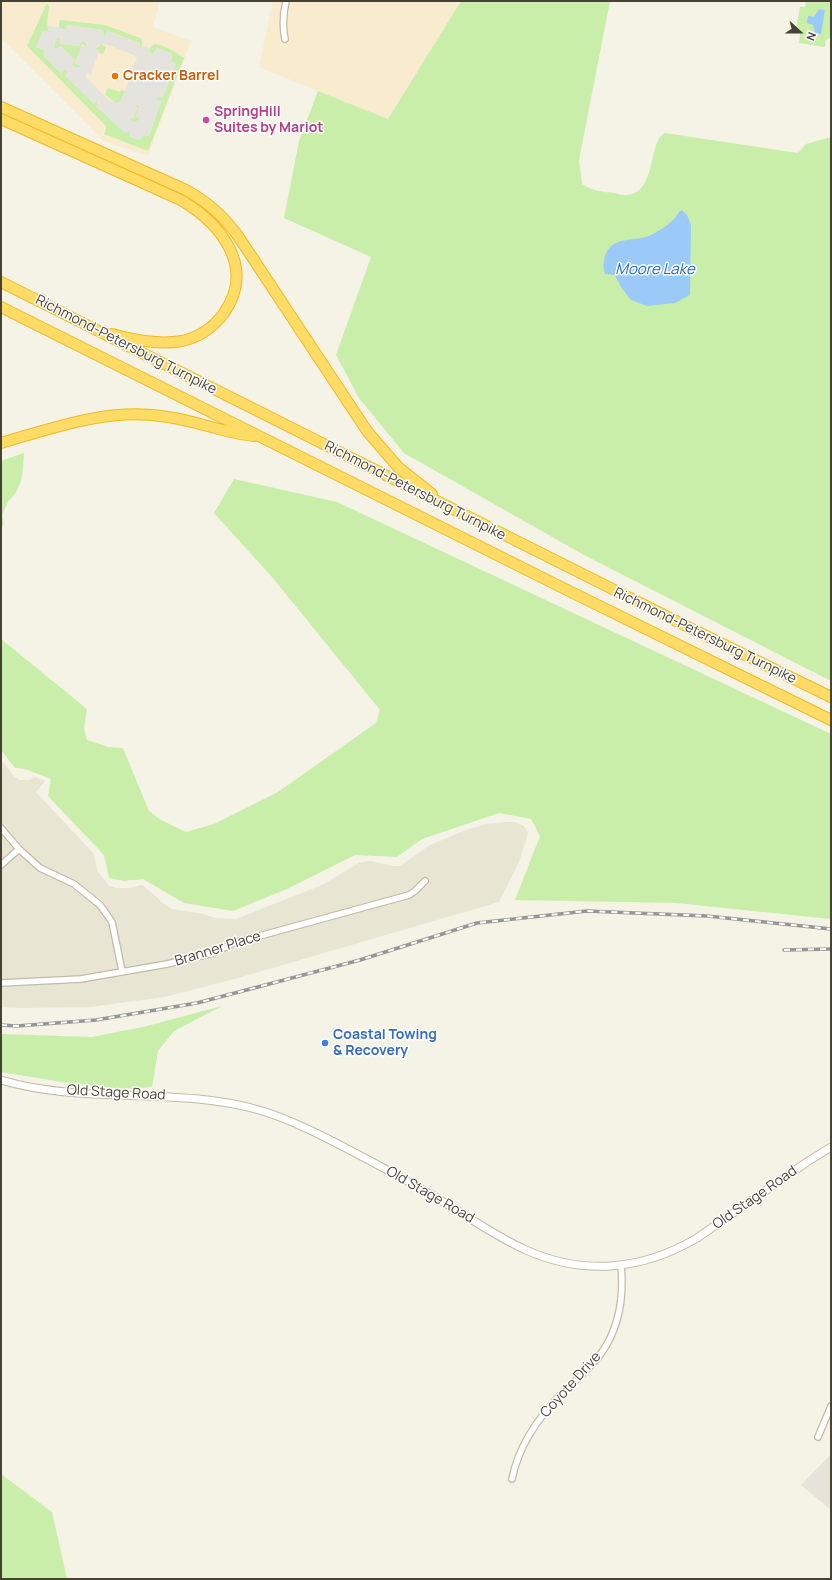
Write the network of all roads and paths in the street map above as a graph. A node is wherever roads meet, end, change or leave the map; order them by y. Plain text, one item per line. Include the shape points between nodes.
1 (286, 1) edge
2 (285, 39) dead end
3 (1, 107) edge
4 (1, 119) edge
5 (1, 282) edge
6 (1, 306) edge
7 (89, 327) junction
8 (260, 436) junction
9 (1, 443) edge
10 (449, 507) junction
11 (831, 697) edge
12 (831, 720) edge
13 (1, 828) edge
14 (19, 849) junction
15 (1, 865) edge
16 (425, 881) dead end
17 (122, 971) junction
18 (1, 984) edge
19 (1, 1080) edge
20 (831, 1147) edge
21 (621, 1265) junction
22 (831, 1406) edge
23 (818, 1437) dead end
24 (512, 1478) dead end

1 - 2 street via 283,15
3 - 10 highway via 186,190 220,213 376,443 398,467
4 - 7 highway via 181,200 206,217 230,249 236,270 234,291 219,320 203,333 183,340 156,343
5 - 7 highway, Richmond-Petersburg Turnpike
6 - 8 highway, Richmond-Petersburg Turnpike
7 - 10 highway, Richmond-Petersburg Turnpike
8 - 9 highway via 238,434 167,416 124,414 89,418
8 - 12 highway, Richmond-Petersburg Turnpike
10 - 11 highway, Richmond-Petersburg Turnpike
13 - 14 street
14 - 15 street
14 - 17 street via 40,868 74,884 100,905 112,922
16 - 17 street, Branner Place via 409,895 234,943 199,957
17 - 18 street, Branner Place via 81,979
19 - 21 street, Old Stage Road via 63,1091 183,1096 261,1110 348,1148 531,1252 572,1265
20 - 21 street, Old Stage Road via 683,1246 652,1259
21 - 24 street, Coyote Drive via 621,1304 616,1324 607,1343 591,1365 562,1393 531,1430 519,1452
22 - 23 street

